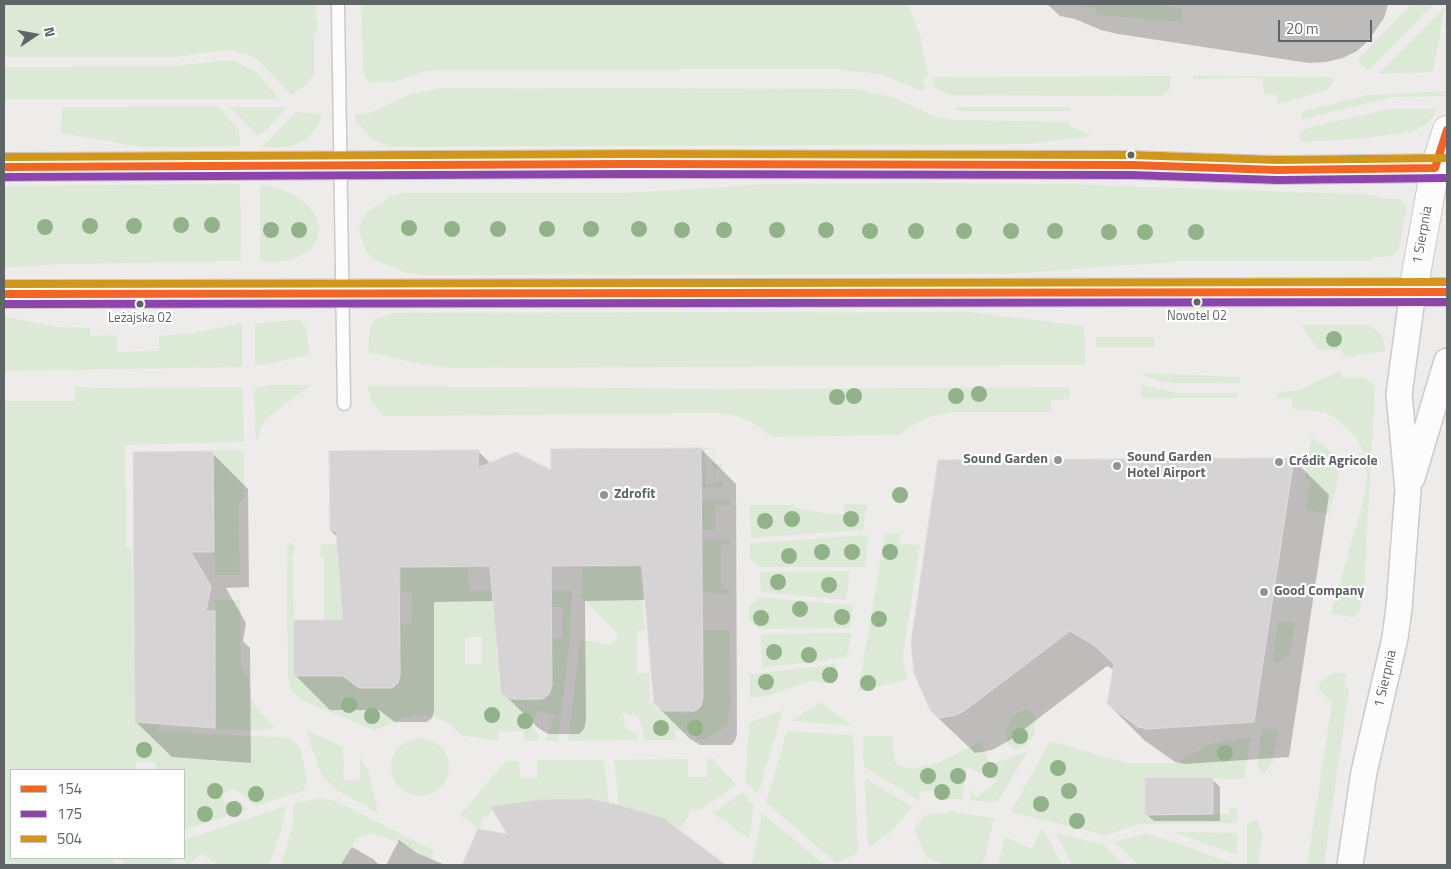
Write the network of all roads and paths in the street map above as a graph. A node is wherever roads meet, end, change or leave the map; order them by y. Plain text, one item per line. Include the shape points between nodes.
1 (338, 4) edge
2 (1447, 130) edge
3 (339, 165) junction
4 (4, 168) edge
5 (1441, 168) edge
6 (1412, 291) junction
7 (1447, 292) edge
8 (341, 293) junction
9 (4, 294) edge
10 (1447, 362) edge
11 (344, 404) dead end
12 (1408, 490) junction
13 (1350, 865) edge

1 - 3 lane
2 - 5 main road, 1 Sierpnia
3 - 4 main road
3 - 5 main road
3 - 8 lane
5 - 6 main road, 1 Sierpnia
6 - 7 main road
6 - 8 main road
6 - 12 street, 1 Sierpnia via 1399,394
8 - 9 main road
8 - 11 lane
10 - 12 street, 1 Sierpnia
12 - 13 street, 1 Sierpnia via 1395,638 1364,772

